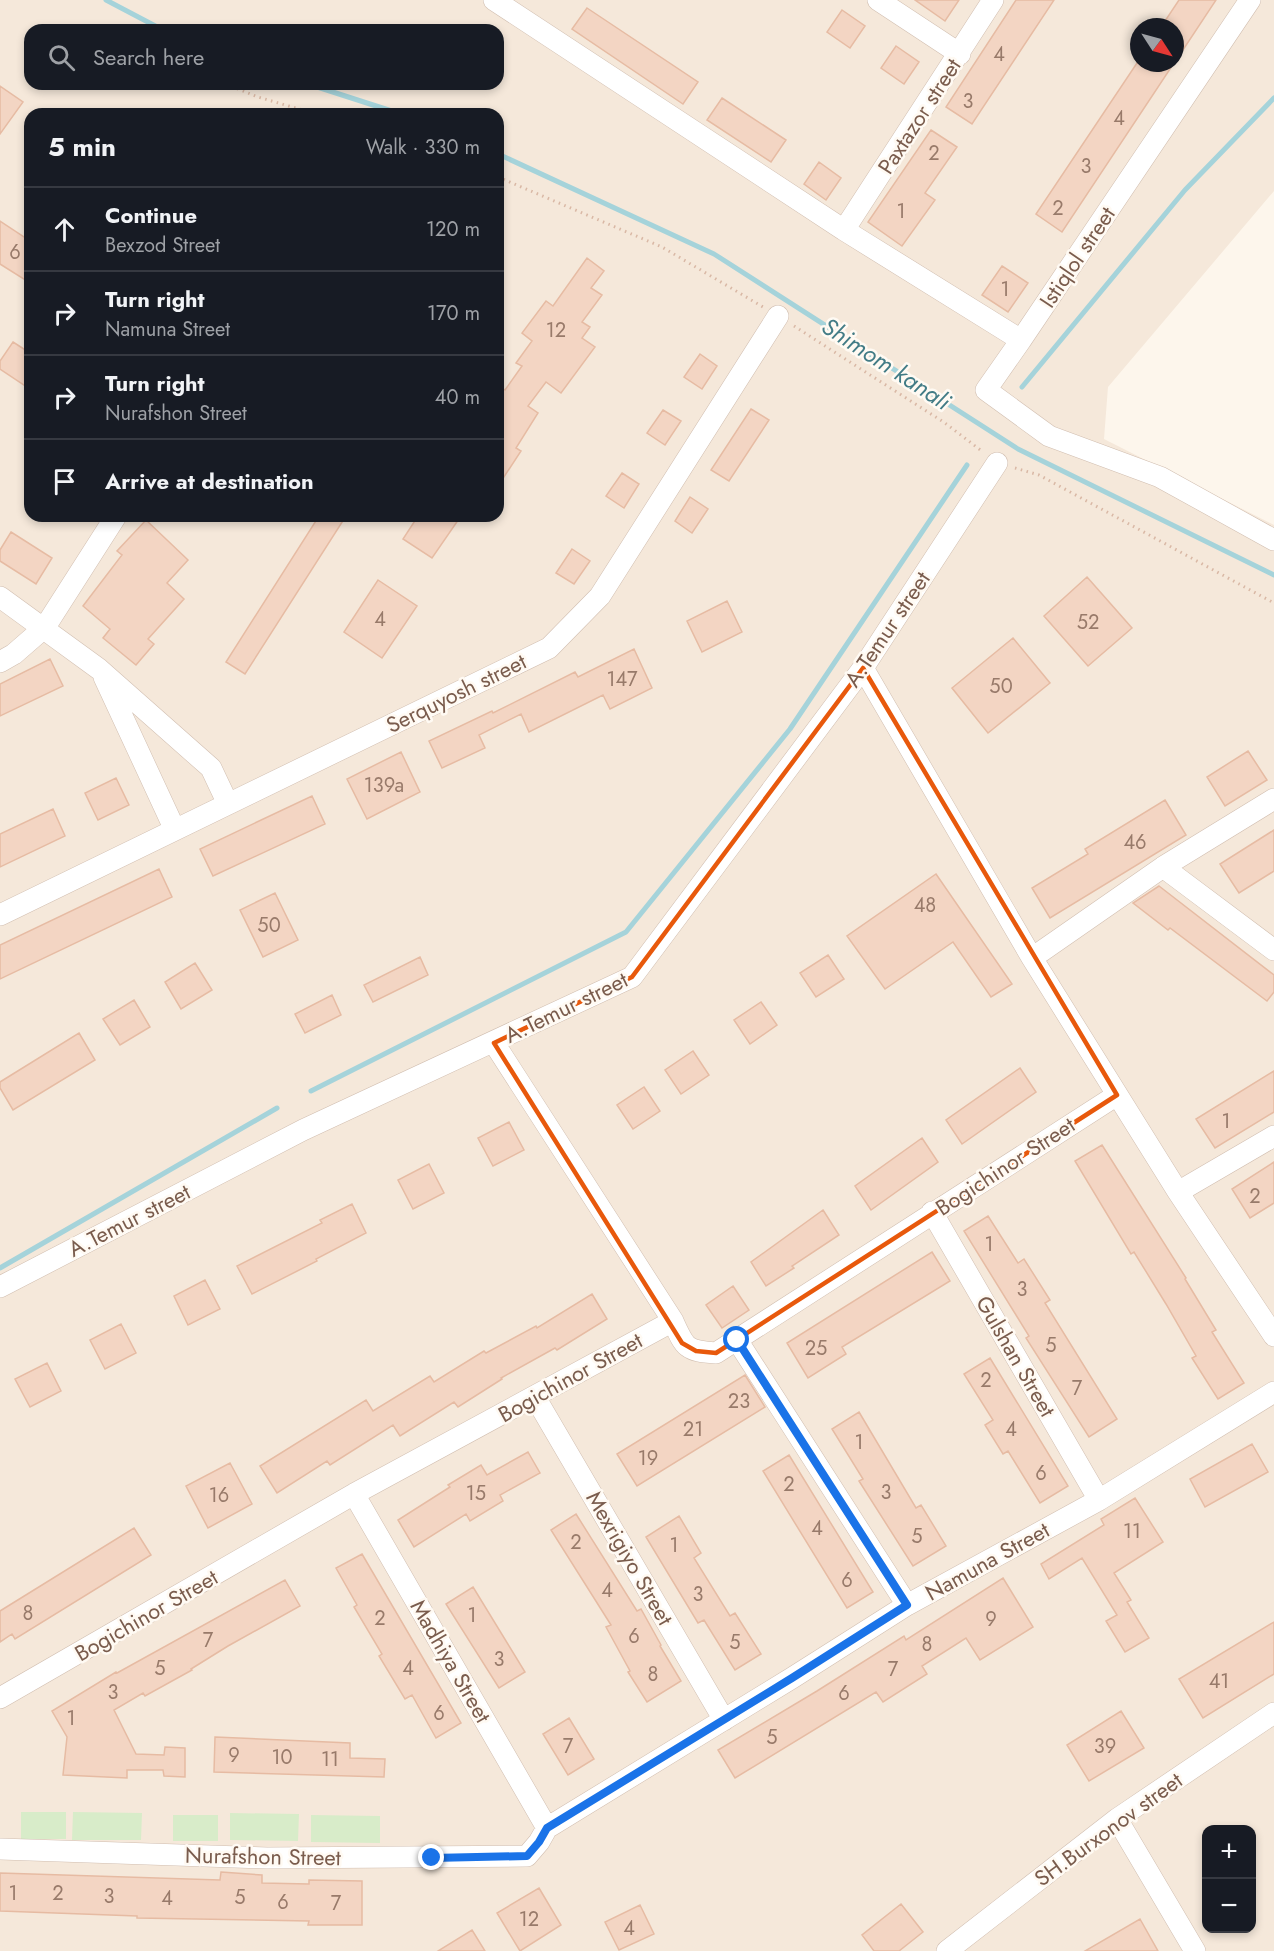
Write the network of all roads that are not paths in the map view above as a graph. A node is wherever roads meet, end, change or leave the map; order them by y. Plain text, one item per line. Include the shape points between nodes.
1 (494, 0) edge
2 (878, 0) edge
3 (993, 0) edge
4 (1250, 0) edge
5 (960, 54) junction
6 (844, 231) junction
7 (778, 316) road end
8 (1021, 340) junction
9 (997, 463) road end
10 (112, 522) edge
11 (1274, 540) edge
12 (0, 597) edge
13 (45, 627) junction
14 (0, 662) edge
15 (863, 668) junction
16 (99, 669) junction
17 (1274, 799) edge
18 (228, 804) junction
19 (175, 830) junction
20 (1163, 867) junction
21 (0, 915) edge
22 (1274, 950) edge
23 (1032, 958) junction
24 (494, 1043) junction
25 (1117, 1095) junction
26 (1274, 1136) edge
27 (1178, 1192) junction
28 (932, 1212) junction
29 (0, 1287) edge
30 (673, 1321) junction
31 (1274, 1336) edge
32 (737, 1340) junction
33 (1274, 1392) edge
34 (535, 1397) junction
35 (354, 1494) junction
36 (1099, 1500) junction
37 (907, 1605) junction
38 (0, 1698) edge
39 (1274, 1713) edge
40 (724, 1720) junction
41 (1117, 1819) junction
42 (547, 1828) junction
43 (0, 1849) edge
44 (527, 1856) joint
45 (946, 1951) edge
46 (1195, 1951) edge

1 - 6 street
2 - 5 street
3 - 5 street, Paxtazor street
4 - 8 street, Istiqlol street
5 - 6 street, Paxtazor street
6 - 8 street
7 - 18 street, Serquyosh street via 600,596 549,648
8 - 11 street, Istiqlol street via 986,390 1049,436 1160,477
9 - 15 street, A.Temur street
10 - 13 street
12 - 13 street
13 - 14 street
13 - 16 street
15 - 23 street
15 - 24 street, A.Temur street via 632,977
16 - 18 street via 211,768
16 - 19 street
17 - 20 street
18 - 19 street, Serquyosh street
19 - 21 street, Serquyosh street
20 - 22 street
20 - 23 street
23 - 25 street
24 - 29 street, A.Temur street via 303,1130
24 - 30 street
25 - 27 street
25 - 28 street, Bogichinor Street
26 - 27 street
27 - 31 street
28 - 32 street, Bogichinor Street
28 - 36 street, Gulshan Street
30 - 32 street, Bogichinor Street via 682,1343 696,1352 716,1353
30 - 34 street, Bogichinor Street
32 - 37 street
33 - 36 street, Namuna Street
34 - 35 street, Bogichinor Street
34 - 40 street, Mexrigiyo Street
35 - 38 street, Bogichinor Street
35 - 42 street, Madhiya Street
36 - 37 street, Namuna Street
37 - 40 street, Namuna Street
39 - 41 street, SH.Burxonov street
40 - 42 street, Namuna Street
41 - 45 street, SH.Burxonov street
41 - 46 street
42 - 44 street, Namuna Street
43 - 44 street, Nurafshon Street via 267,1858

